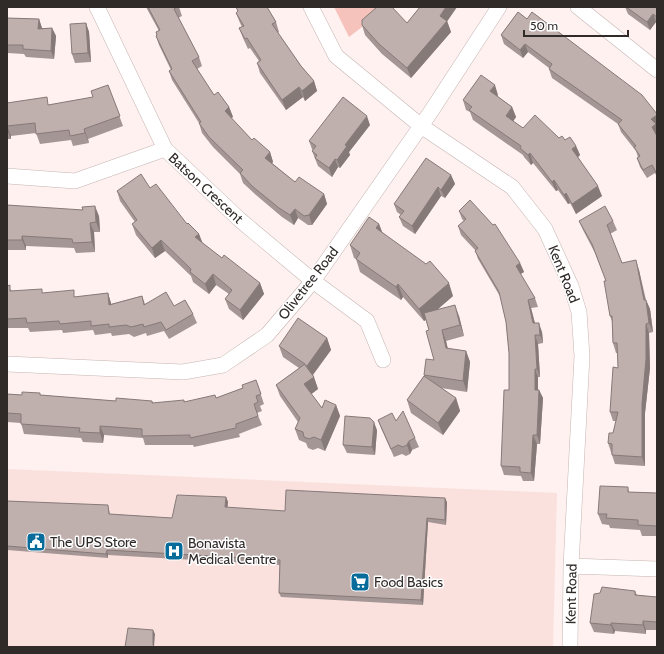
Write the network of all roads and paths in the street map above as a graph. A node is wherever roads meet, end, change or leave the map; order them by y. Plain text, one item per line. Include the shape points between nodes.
1 (97, 7) edge
2 (311, 7) edge
3 (499, 7) edge
4 (578, 7) edge
5 (657, 70) edge
6 (421, 126) junction
7 (164, 148) junction
8 (7, 176) edge
9 (313, 281) junction
10 (383, 360) dead end
11 (7, 364) edge
12 (571, 566) junction
13 (657, 569) edge
14 (570, 647) edge

1 - 7 street, Batson Crescent
2 - 6 street, Kent Road via 336,56
3 - 6 street, Olivetree Road
4 - 5 street
6 - 9 street, Olivetree Road
6 - 12 street, Kent Road via 512,187 545,229 571,286 579,312 582,356
7 - 8 street via 75,181
7 - 9 street, Batson Crescent via 240,220
9 - 10 street, Batson Crescent via 367,321
9 - 11 street, Olivetree Road via 267,335 224,364 183,372
12 - 13 street
12 - 14 street, Kent Road

